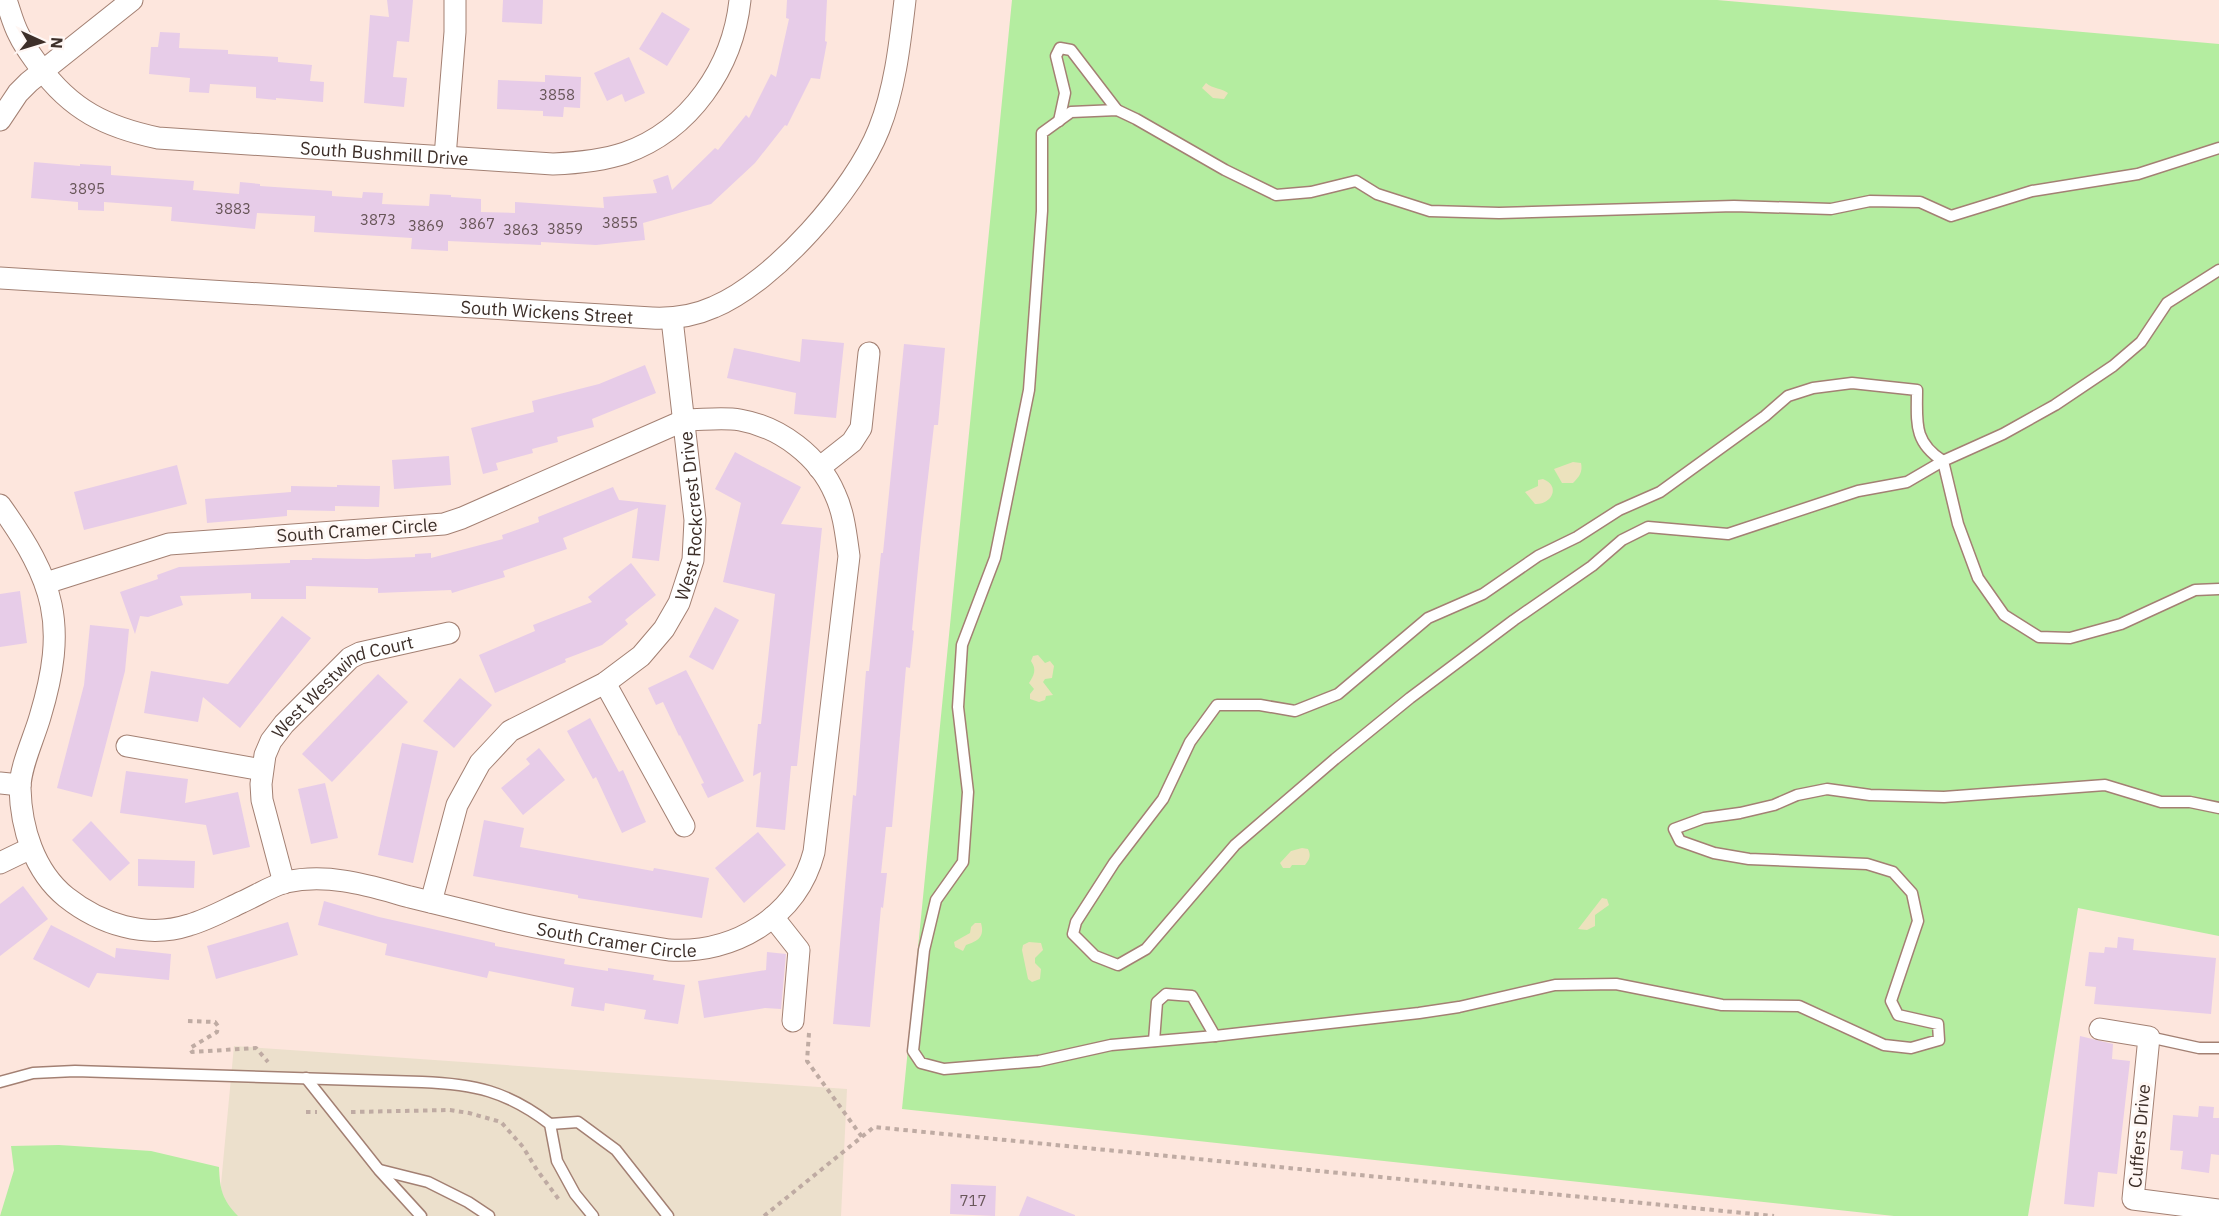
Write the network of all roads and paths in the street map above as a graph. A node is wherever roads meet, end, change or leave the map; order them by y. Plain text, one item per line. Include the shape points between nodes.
1 (6, 0) edge
2 (132, 0) edge
3 (455, 0) edge
4 (740, 0) edge
5 (905, 0) edge
6 (42, 70) junction
7 (1117, 110) junction
8 (0, 120) edge
9 (1059, 121) junction
10 (2219, 148) edge
11 (445, 157) junction
12 (2219, 270) edge
13 (0, 278) edge
14 (672, 319) junction
15 (869, 353) dead end
16 (685, 420) junction
17 (1943, 461) junction
18 (819, 468) junction
19 (0, 505) edge
20 (46, 584) junction
21 (2219, 589) edge
22 (449, 633) dead end
23 (605, 683) junction
24 (127, 746) dead end
25 (262, 770) junction
26 (10, 784) edge
27 (2219, 808) edge
28 (684, 826) dead end
29 (31, 848) junction
30 (0, 863) edge
31 (284, 883) junction
32 (431, 902) junction
33 (773, 917) junction
34 (188, 1021) dead end
35 (793, 1021) joint
36 (2100, 1029) dead end
37 (1215, 1036) junction
38 (2149, 1037) junction
39 (1154, 1041) junction
40 (2219, 1048) edge
41 (268, 1062) dead end
42 (306, 1078) junction
43 (0, 1082) edge
44 (306, 1112) dead end
45 (333, 1112) junction
46 (549, 1124) junction
47 (862, 1137) junction
48 (379, 1170) junction
49 (565, 1207) dead end
50 (2219, 1210) edge
51 (421, 1216) edge
52 (489, 1216) edge
53 (593, 1216) edge
54 (668, 1216) edge
55 (764, 1216) edge
56 (1774, 1216) edge

1 - 6 street, South Bushmill Drive via 18,34
2 - 6 street
3 - 11 street
4 - 11 street, South Bushmill Drive via 729,48 709,87 682,119 648,143 579,163
5 - 14 street, South Wickens Street via 900,47 879,130 835,203 807,235 744,291 713,308
6 - 8 street via 18,93
6 - 11 street, South Bushmill Drive via 80,108 118,128 158,138
7 - 9 lane via 1071,112
7 - 9 lane via 1071,50 1060,48 1056,56 1065,93
7 - 10 lane via 1276,195 1311,192 1356,181 1377,194 1430,210 1499,213 1734,206 1831,209 1870,201 1920,202 1951,216 2032,190 2138,174
9 - 39 lane via 1042,133 1042,212 1029,390 1022,428 995,558 962,645 958,707 968,792 963,862 936,900 924,950 914,1052 921,1062 944,1069 1039,1061 1111,1045
12 - 17 lane via 2167,303 2141,342 2113,366 2003,434
13 - 14 street, South Wickens Street
14 - 16 street, West Rockcrest Drive
15 - 18 street via 861,428 852,442
16 - 18 street, South Cramer Circle via 740,420 756,424 795,444
16 - 20 street, South Cramer Circle via 444,524 169,544
16 - 23 street, West Rockcrest Drive via 695,520 689,576 672,616 653,644
17 - 17 lane via 1930,453 1917,429 1917,390 1852,383 1788,396 1660,492 1538,555 1483,594 1428,618 1338,694 1295,711 1260,705 1217,705 1190,742 1163,799 1114,862 1076,922 1073,934 1095,956 1118,965 1146,949 1235,845 1290,797 1410,698 1622,540 1648,527 1728,534 1858,491 1907,482
17 - 21 lane via 1958,524 1978,578 2004,615 2039,637 2070,638 2121,624 2195,590
18 - 33 street, South Cramer Circle via 835,493 849,556 814,852 804,881
19 - 20 street, South Cramer Circle via 26,542
20 - 26 street, South Cramer Circle via 55,654 40,716
22 - 25 street, West Westwind Court via 360,652 350,658 278,732 265,755
23 - 28 street
23 - 32 street, West Rockcrest Drive via 510,731 480,763 457,805
24 - 25 street
25 - 31 street, West Westwind Court via 262,800
26 - 29 street, South Cramer Circle
27 - 37 lane via 2161,802 2105,785 1944,797 1870,795 1827,789 1774,805 1704,818 1674,829 1680,841 1714,853 1749,859 1867,864 1893,872 1912,893 1918,921 1891,1001 1898,1015 1938,1024 1939,1040 1911,1048 1884,1045 1799,1006 1722,1005 1616,984 1555,985 1419,1013
29 - 30 street
29 - 31 street, South Cramer Circle via 50,881 74,903 120,926 141,930 191,925
31 - 32 street, South Cramer Circle via 343,881
32 - 33 street, South Cramer Circle via 533,927 676,951 728,943 760,928
33 - 35 street via 799,951
34 - 41 path via 215,1022 218,1026 217,1032 190,1048 192,1052 256,1048
35 - 47 path via 810,1017 807,1061
36 - 38 street
37 - 39 lane
37 - 39 lane via 1192,996 1166,994 1157,1002
38 - 40 lane via 2199,1048
38 - 50 street, Cuffers Drive via 2133,1199
42 - 43 lane via 75,1071 33,1073
42 - 45 lane
42 - 46 lane via 472,1086 505,1095
44 - 45 path
45 - 48 lane
45 - 49 path via 450,1110 501,1122
46 - 53 lane via 557,1161 574,1194
46 - 54 lane via 578,1122 616,1150
47 - 55 path
47 - 56 path via 874,1127
48 - 51 lane
48 - 52 lane via 428,1182

